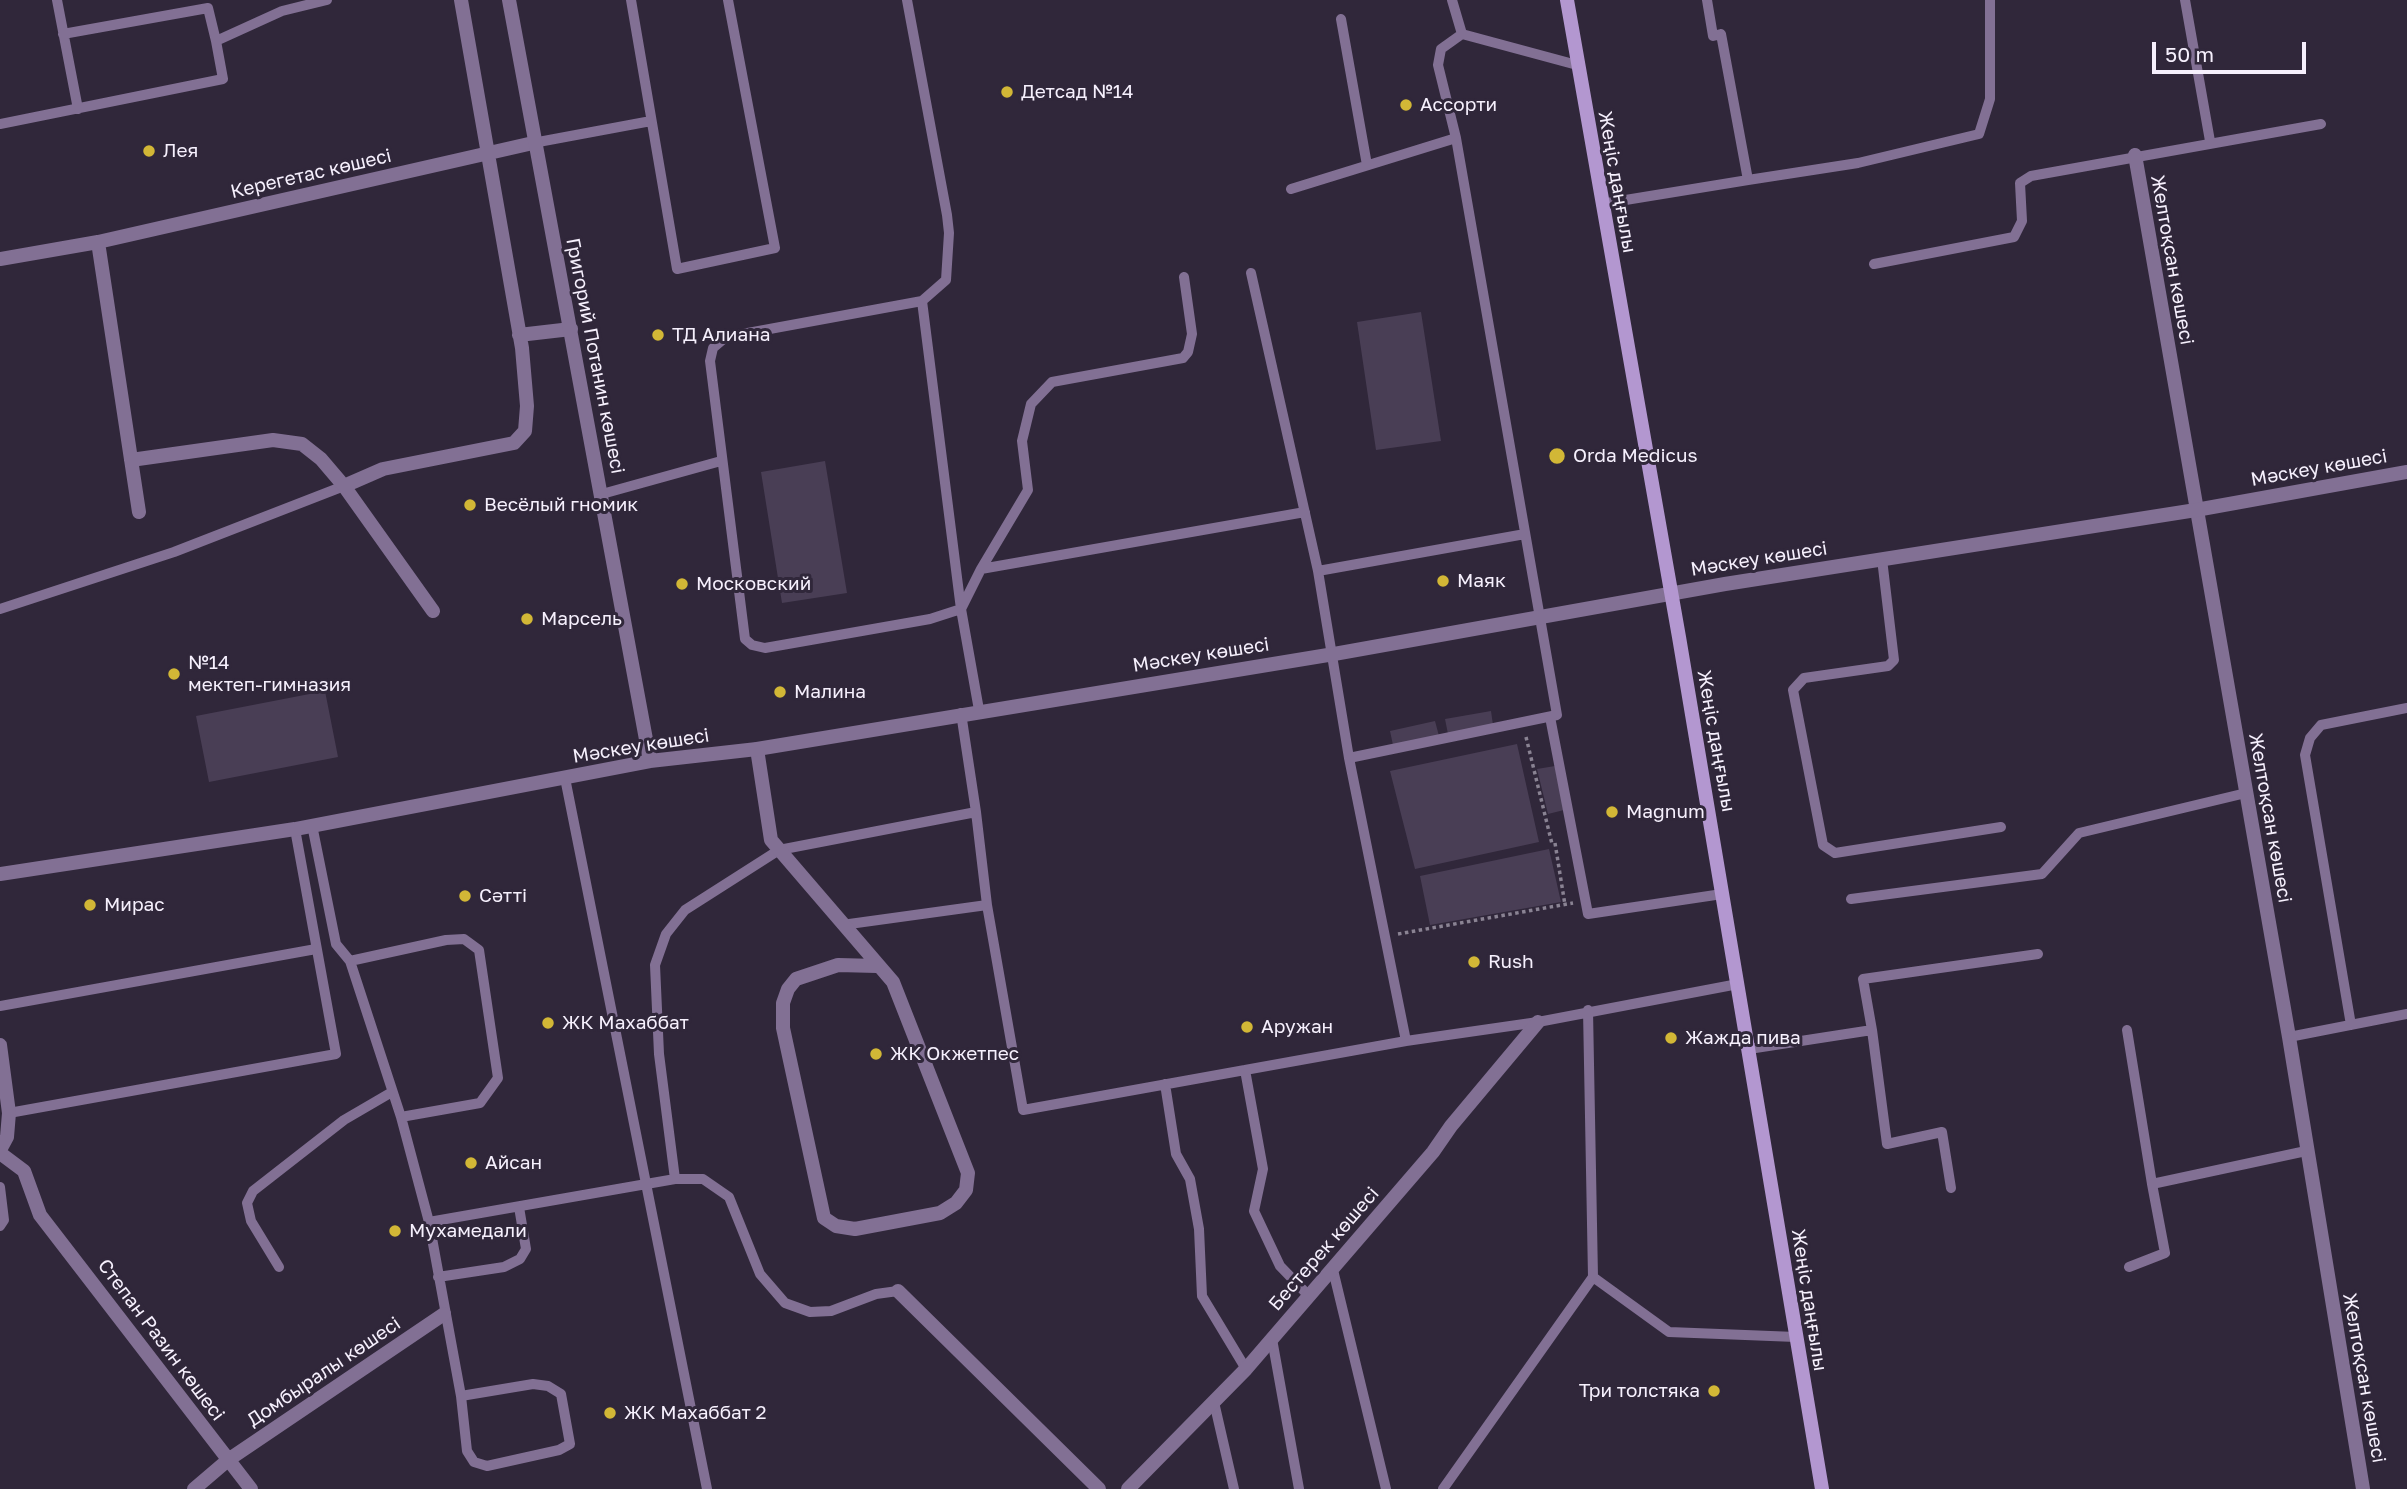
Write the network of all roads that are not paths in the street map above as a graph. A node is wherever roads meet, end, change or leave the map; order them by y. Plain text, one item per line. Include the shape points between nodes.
1 (57, 0) edge
2 (327, 0) edge
3 (461, 0) edge
4 (509, 0) edge
5 (631, 0) edge
6 (728, 0) edge
7 (907, 0) edge
8 (1452, 0) edge
9 (1567, 0) edge
10 (1707, 0) edge
11 (1990, 0) edge
12 (2186, 0) edge
13 (1341, 19) dead end
14 (63, 34) junction
15 (1462, 34) junction
16 (216, 41) junction
17 (1577, 65) junction
18 (78, 109) junction
19 (651, 121) junction
20 (0, 124) edge
21 (2321, 124) dead end
22 (1456, 138) junction
23 (2210, 141) junction
24 (533, 144) junction
25 (486, 154) junction
26 (2135, 155) junction
27 (1367, 165) junction
28 (1748, 180) junction
29 (1291, 189) dead end
30 (1601, 204) junction
31 (98, 243) junction
32 (0, 259) edge
33 (1874, 264) dead end
34 (1251, 273) dead end
35 (1184, 278) dead end
36 (922, 302) junction
37 (571, 329) junction
38 (519, 335) junction
39 (131, 460) junction
40 (721, 461) junction
41 (2407, 472) edge
42 (344, 486) junction
43 (602, 495) junction
44 (2196, 510) junction
45 (139, 512) dead end
46 (1305, 512) junction
47 (1525, 534) junction
48 (1882, 559) junction
49 (981, 569) junction
50 (1318, 571) junction
51 (1671, 593) junction
52 (0, 609) edge
53 (961, 609) junction
54 (433, 611) dead end
55 (1538, 616) junction
56 (1334, 654) junction
57 (2407, 708) edge
58 (979, 710) junction
59 (961, 713) junction
60 (1550, 717) junction
61 (757, 748) junction
62 (1349, 758) junction
63 (650, 761) junction
64 (565, 778) junction
65 (2246, 793) junction
66 (976, 812) junction
67 (312, 825) junction
68 (2001, 827) dead end
69 (295, 829) junction
70 (779, 850) junction
71 (0, 874) edge
72 (1723, 894) junction
73 (1851, 899) dead end
74 (987, 905) junction
75 (842, 925) junction
76 (316, 949) junction
77 (2038, 954) dead end
78 (350, 961) junction
79 (877, 966) junction
80 (1738, 984) junction
81 (0, 1006) edge
82 (1588, 1010) junction
83 (2407, 1014) edge
84 (1538, 1023) junction
85 (2351, 1025) junction
86 (1872, 1030) junction
87 (2127, 1030) dead end
88 (2289, 1037) junction
89 (1406, 1041) junction
90 (0, 1045) edge
91 (1749, 1049) junction
92 (1245, 1070) junction
93 (1165, 1084) junction
94 (392, 1092) junction
95 (9, 1113) junction
96 (401, 1117) junction
97 (0, 1151) edge
98 (2306, 1151) junction
99 (675, 1179) junction
100 (2152, 1184) junction
101 (647, 1185) junction
102 (0, 1186) edge
103 (1951, 1188) dead end
104 (519, 1207) junction
105 (429, 1222) junction
106 (0, 1226) edge
107 (279, 1267) dead end
108 (2129, 1267) dead end
109 (1333, 1270) junction
110 (439, 1277) junction
111 (1593, 1277) junction
112 (898, 1291) joint
113 (1308, 1295) junction
114 (444, 1314) junction
115 (1796, 1337) junction
116 (1272, 1339) junction
117 (1246, 1369) junction
118 (461, 1396) junction
119 (1214, 1402) junction
120 (228, 1460) junction
121 (194, 1489) edge
122 (251, 1489) edge
123 (707, 1489) edge
124 (1099, 1489) edge
125 (1128, 1489) edge
126 (1234, 1489) edge
127 (1299, 1489) edge
128 (1386, 1489) edge
129 (1443, 1489) edge
130 (1822, 1489) edge
131 (2363, 1489) edge

1 - 14 lane
2 - 16 lane via 282,11
3 - 25 street
4 - 24 street, Григорий Потанин көшесі
5 - 19 lane
6 - 19 lane via 775,248 677,269
7 - 36 lane via 949,233 946,279
8 - 15 lane
9 - 17 main road, Жеңіс даңғылы
10 - 28 lane via 1713,36 1721,34
11 - 28 lane via 1990,99 1979,134 1858,163
12 - 23 lane
13 - 27 lane
14 - 16 lane via 208,8
14 - 18 lane
15 - 17 lane
15 - 22 lane via 1441,49 1438,65
16 - 18 lane via 223,79
17 - 30 main road, Жеңіс даңғылы
18 - 20 lane
19 - 24 lane
21 - 23 lane
22 - 27 lane
22 - 47 lane
23 - 26 lane
24 - 25 street, Керегетас көшесі
24 - 37 street, Григорий Потанин көшесі
25 - 31 street, Керегетас көшесі
25 - 38 street
26 - 33 lane via 2031,176 2020,183 2022,221 2014,237
26 - 44 street, Желтоқсан көшесі
27 - 29 lane
28 - 30 lane
30 - 51 main road, Жеңіс даңғылы
31 - 32 street, Керегетас көшесі
31 - 39 street
34 - 46 lane
35 - 49 lane via 1192,334 1182,358 1052,382 1031,404 1022,441 1028,490
36 - 40 lane via 726,337 713,348 709,361
36 - 53 lane
37 - 38 street
37 - 43 street, Григорий Потанин көшесі
38 - 42 street via 527,406 525,431 514,443 383,470
39 - 42 street via 272,440 302,444
39 - 45 street
40 - 43 lane
40 - 53 lane via 745,639 752,645 790,644 930,619
41 - 44 street, Мәскеу көшесі
42 - 52 lane via 174,552
42 - 54 street
43 - 63 street, Григорий Потанин көшесі
44 - 48 street, Мәскеу көшесі
44 - 65 street, Желтоқсан көшесі
46 - 49 lane
46 - 50 lane
47 - 50 lane
47 - 55 lane
48 - 51 street, Мәскеу көшесі
48 - 68 lane via 1894,660 1888,666 1804,678 1793,690 1823,845 1835,853
49 - 53 lane
50 - 56 lane
51 - 55 street, Мәскеу көшесі
51 - 72 main road, Жеңіс даңғылы
53 - 58 lane
55 - 56 street, Мәскеу көшесі
55 - 60 lane via 1558,715
56 - 58 street, Мәскеу көшесі
56 - 62 lane
57 - 85 lane via 2321,724 2305,755
58 - 59 street, Мәскеу көшесі
59 - 61 street, Мәскеу көшесі
59 - 66 lane
60 - 62 lane
60 - 72 lane via 1588,914
61 - 63 street, Мәскеу көшесі
61 - 70 street via 771,840
62 - 89 lane
63 - 64 street, Мәскеу көшесі
64 - 67 street, Мәскеу көшесі
64 - 101 lane
65 - 73 lane via 2079,833 2042,874
65 - 88 street, Желтоқсан көшесі
66 - 70 lane
66 - 74 lane
67 - 69 street, Мәскеу көшесі
67 - 78 lane via 336,944
69 - 71 street, Мәскеу көшесі
69 - 76 lane
70 - 75 street
70 - 99 lane via 685,910 666,934 655,964 659,1054
72 - 80 main road, Жеңіс даңғылы
74 - 75 lane
74 - 93 lane via 1023,1110
75 - 79 street
76 - 81 lane
76 - 95 lane via 336,1054
77 - 86 lane via 1863,979
78 - 94 lane
78 - 96 lane via 446,940 464,939 479,950 498,1078 480,1103
79 - 79 street via 893,982 968,1173 966,1190 940,1213 855,1229 836,1226 824,1218 783,1028 783,1003 796,979 838,965
80 - 82 lane
80 - 91 main road, Жеңіс даңғылы
82 - 84 lane
82 - 111 lane
83 - 85 lane
84 - 89 lane
84 - 109 street, Бестерек көшесі
85 - 88 lane
86 - 91 lane
86 - 103 lane via 1887,1144 1942,1132
87 - 100 lane
88 - 98 street, Желтоқсан көшесі
89 - 92 lane
90 - 95 street
91 - 115 main road, Жеңіс даңғылы
92 - 93 lane
92 - 113 lane via 1263,1169 1254,1211 1280,1266
93 - 117 lane via 1176,1154 1190,1179 1199,1229 1202,1296
94 - 96 lane
94 - 107 lane via 344,1120 253,1191 247,1203 251,1221
95 - 97 street via 7,1137
96 - 105 lane
97 - 120 street, Степан Разин көшесі via 24,1171 40,1215
98 - 100 lane
98 - 131 street, Желтоқсан көшесі
99 - 101 lane
99 - 112 lane via 703,1179 729,1197 760,1274 785,1303 810,1312 831,1311
100 - 108 lane via 2165,1253
101 - 104 lane
101 - 123 lane
102 - 106 lane via 4,1220
104 - 105 lane
104 - 110 lane via 526,1249 520,1259 504,1267
105 - 110 lane
109 - 113 street, Бестерек көшесі
109 - 128 lane
110 - 114 lane
111 - 115 lane via 1670,1332
111 - 129 lane
112 - 124 street
113 - 116 street, Бестерек көшесі
114 - 118 lane
114 - 120 street, Домбыралы көшесі
115 - 130 main road, Жеңіс даңғылы
116 - 117 street, Бестерек көшесі
116 - 127 lane
117 - 119 street, Бестерек көшесі
118 - 118 lane via 467,1451 474,1462 487,1466 570,1444 561,1394 548,1386 533,1384
119 - 125 street, Бестерек көшесі
119 - 126 lane
120 - 121 street, Домбыралы көшесі
120 - 122 street, Степан Разин көшесі

